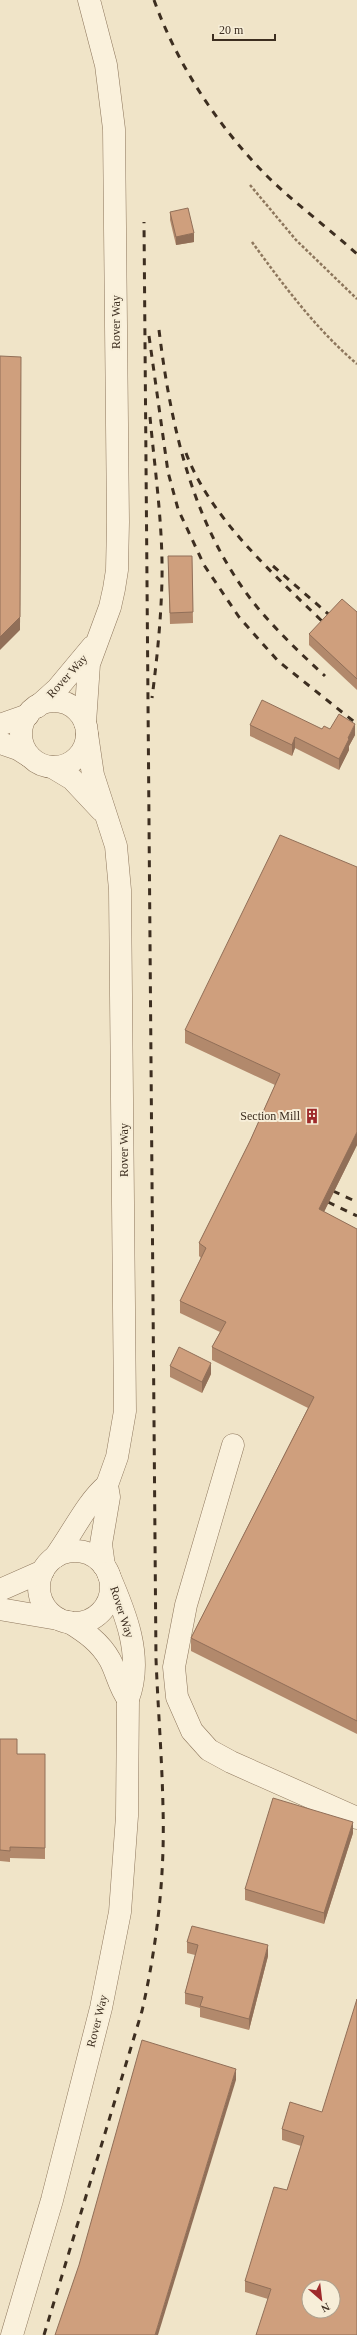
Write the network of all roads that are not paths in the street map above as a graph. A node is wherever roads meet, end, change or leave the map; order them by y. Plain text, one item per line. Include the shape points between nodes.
1 (89, 0) edge
2 (95, 643) junction
3 (32, 711) junction
4 (0, 725) edge
5 (86, 729) junction
6 (0, 742) edge
7 (29, 756) junction
8 (52, 767) junction
9 (106, 815) junction
10 (233, 1445) dead end
11 (107, 1485) junction
12 (49, 1564) junction
13 (106, 1570) junction
14 (0, 1590) edge
15 (0, 1609) edge
16 (63, 1621) junction
17 (128, 1699) junction
18 (357, 1818) edge
19 (12, 2335) edge

1 - 2 street, Rover Way via 100,38 110,93 115,164 117,570 110,608
2 - 3 street, Rover Way via 57,689
2 - 5 street, Rover Way via 86,687
3 - 4 street
3 - 5 street via 45,703 65,703 74,708
3 - 7 street via 21,731
5 - 8 street via 80,754 72,762
5 - 9 street, Rover Way via 91,766
6 - 7 street
7 - 8 street via 43,765
8 - 9 street, Rover Way via 72,779
9 - 11 street, Rover Way via 116,846 120,890 126,1354 122,1437
10 - 18 street via 186,1605 174,1668 177,1697 192,1731 209,1750
11 - 12 street, Rover Way via 95,1495 73,1533
11 - 13 street, Rover Way via 109,1496 101,1544
12 - 13 street via 66,1552 77,1551 96,1557
12 - 14 street
12 - 16 street via 39,1581 39,1592 49,1612
13 - 16 street via 111,1584 110,1595 99,1614 80,1623
13 - 17 street, Rover Way via 122,1604 132,1646 134,1682
15 - 16 street
16 - 17 street via 87,1634 101,1647 110,1660 120,1688
17 - 19 street, Rover Way via 127,1816 120,1912 101,2008 52,2200

